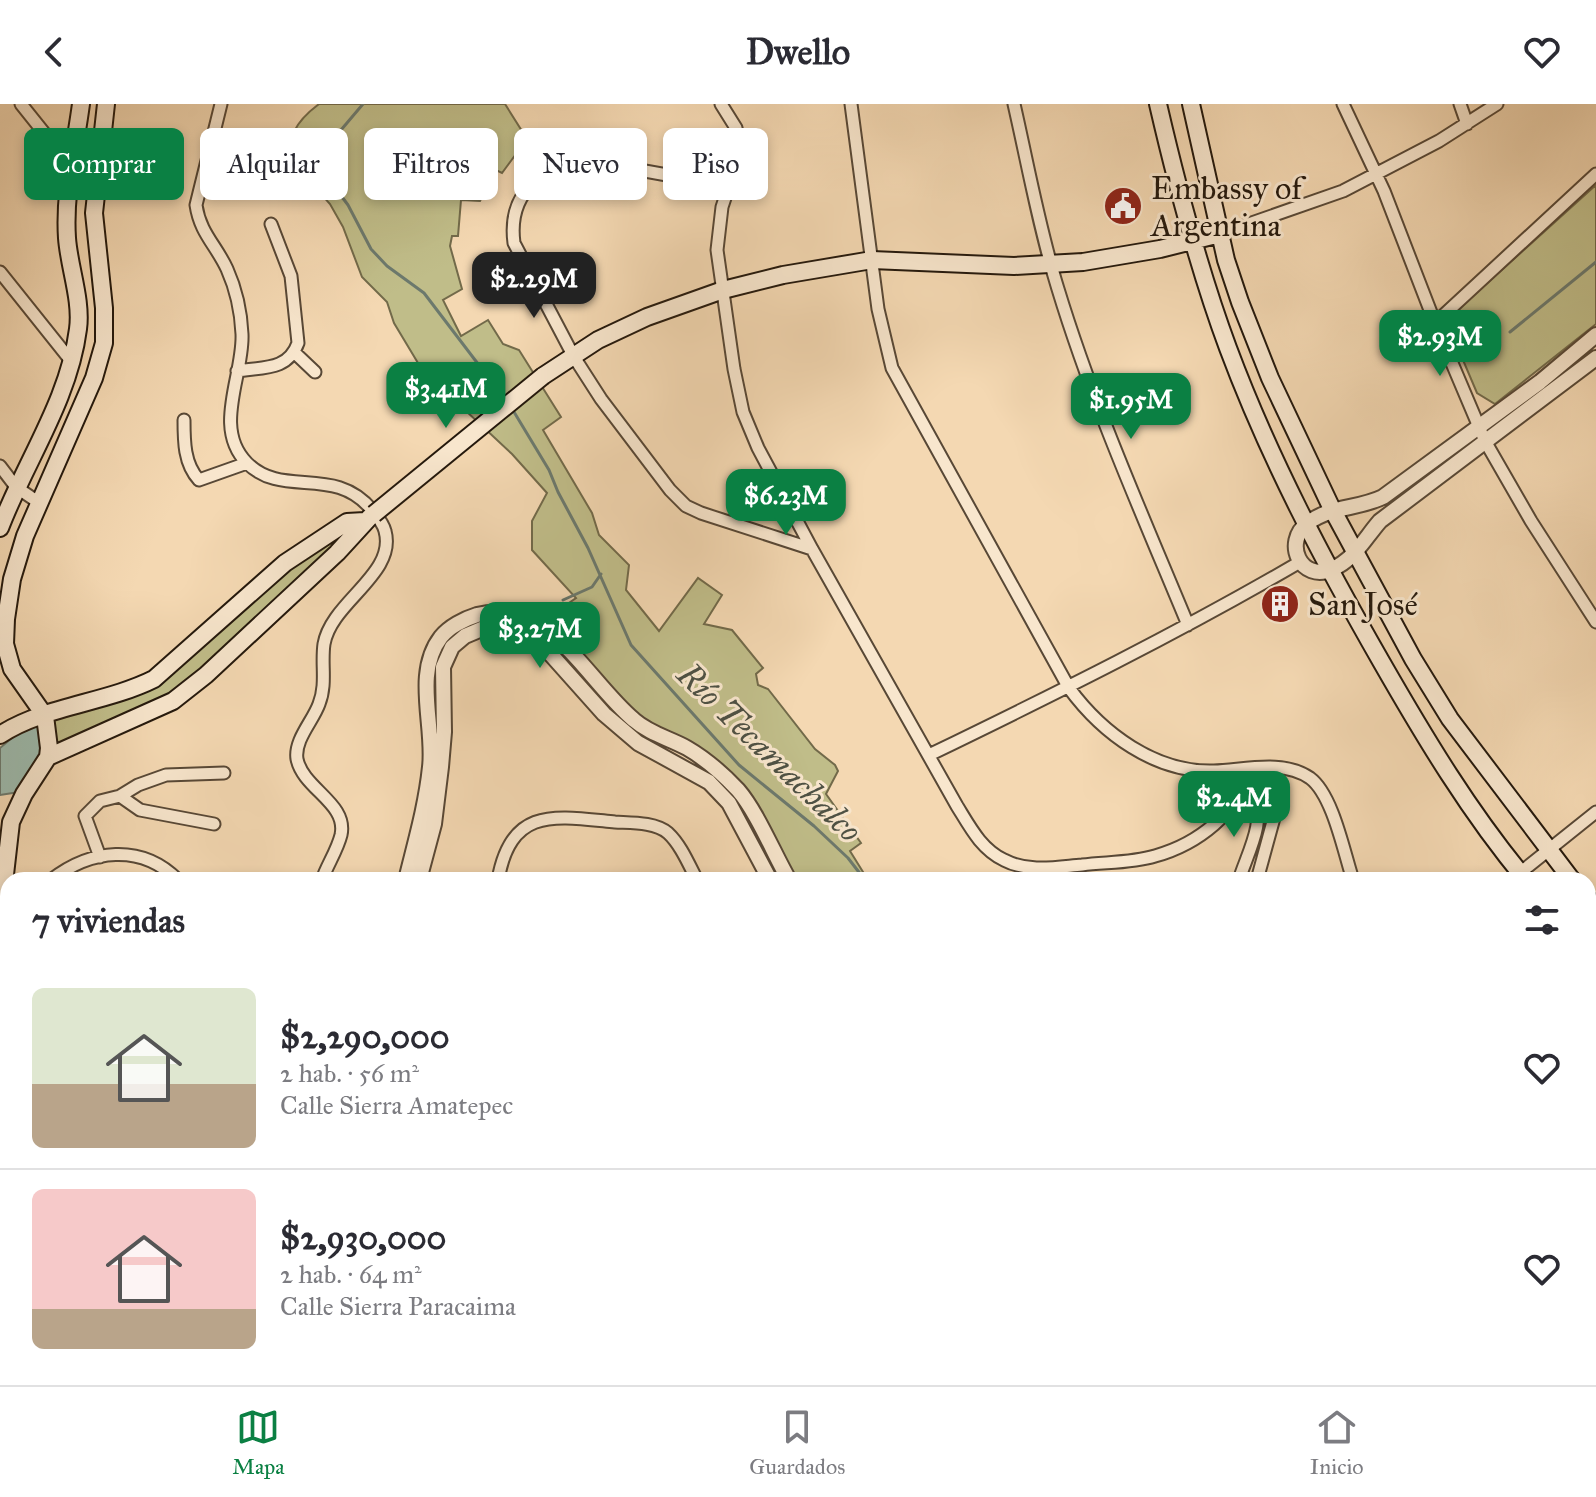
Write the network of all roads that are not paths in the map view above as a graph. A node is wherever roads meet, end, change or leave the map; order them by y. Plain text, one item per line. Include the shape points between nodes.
1 (21, 104) edge
2 (81, 104) edge
3 (106, 104) edge
4 (221, 104) edge
5 (721, 104) edge
6 (851, 104) edge
7 (1014, 104) edge
8 (1158, 104) edge
9 (1191, 104) edge
10 (1343, 104) edge
11 (1460, 104) edge
12 (1497, 104) edge
13 (1467, 124) junction
14 (40, 128) edge
15 (77, 128) edge
16 (736, 128) edge
17 (663, 174) edge
18 (1596, 174) edge
19 (1376, 175) junction
20 (66, 200) edge
21 (725, 200) edge
22 (271, 224) dead end
23 (1220, 234) junction
24 (1194, 241) junction
25 (872, 260) junction
26 (1051, 264) junction
27 (0, 272) edge
28 (723, 290) junction
29 (1435, 323) junction
30 (1595, 337) edge
31 (295, 353) junction
32 (574, 357) junction
33 (1596, 358) edge
34 (72, 362) junction
35 (237, 371) junction
36 (315, 372) dead end
37 (184, 420) dead end
38 (1479, 426) junction
39 (1485, 441) junction
40 (247, 463) junction
41 (0, 466) edge
42 (16, 487) junction
43 (38, 502) junction
44 (1332, 509) junction
45 (370, 518) junction
46 (1305, 524) junction
47 (0, 528) edge
48 (812, 549) junction
49 (1355, 553) junction
50 (1300, 562) junction
51 (1330, 571) junction
52 (1596, 622) edge
53 (1188, 625) junction
54 (426, 682) junction
55 (442, 683) junction
56 (1069, 688) junction
57 (45, 716) junction
58 (0, 735) edge
59 (687, 748) junction
60 (929, 755) junction
61 (48, 757) junction
62 (679, 764) junction
63 (1250, 769) junction
64 (224, 773) dead end
65 (1240, 791) junction
66 (1253, 795) junction
67 (120, 796) junction
68 (1596, 812) edge
69 (6, 824) edge
70 (214, 824) dead end
71 (1548, 850) junction
72 (100, 857) junction
73 (6, 872) edge
74 (61, 872) edge
75 (170, 872) edge
76 (325, 872) edge
77 (408, 872) edge
78 (421, 872) edge
79 (500, 872) edge
80 (693, 872) edge
81 (766, 872) edge
82 (785, 872) edge
83 (1242, 872) edge
84 (1259, 872) edge
85 (1350, 872) edge
86 (1515, 872) edge
87 (1525, 872) edge
88 (1566, 872) edge

1 - 14 street
2 - 15 main road
3 - 43 main road via 94,213 104,343 88,392
4 - 35 street via 196,205 198,222 227,268 238,302 242,337
5 - 16 street
6 - 25 street
7 - 26 street
8 - 24 main road
9 - 23 main road
10 - 19 street
11 - 13 street
12 - 13 street
13 - 19 street
17 - 32 street via 595,162 559,166 530,186 514,212 514,243
18 - 29 street
19 - 23 street
19 - 29 street
20 - 34 main road via 79,326
21 - 28 street via 717,250
22 - 31 street via 291,276 299,332
23 - 24 main road
23 - 44 main road via 1252,335
24 - 26 main road
24 - 46 main road via 1228,348
25 - 26 main road
25 - 28 main road
25 - 56 street via 883,338 897,379
26 - 53 street via 1105,424
27 - 34 street
28 - 32 main road via 619,329
28 - 48 street via 743,412
29 - 38 street
30 - 38 street
31 - 35 street via 280,365
31 - 36 street
32 - 45 main road, bridge via 543,376
32 - 48 street via 649,466 686,506
33 - 39 street
34 - 42 main road
35 - 40 street via 229,426
37 - 40 street via 184,448 194,477 199,480
38 - 39 street
38 - 44 street via 1383,497
39 - 49 street via 1380,521
39 - 52 street
40 - 76 street via 281,481 352,490 386,531 379,567 332,620 322,659 324,688 296,755 301,771 341,821
41 - 42 street
42 - 43 street
42 - 47 main road
43 - 57 main road via 12,579 5,644 12,669
44 - 46 street
44 - 49 main road
45 - 57 main road via 347,522 285,563 154,679
45 - 61 main road via 173,701
46 - 50 street via 1295,543
46 - 51 main road
48 - 60 street
49 - 51 street
49 - 71 main road via 1450,719
50 - 51 street via 1317,573
50 - 53 street
51 - 86 main road via 1421,732
53 - 56 street
54 - 55 street
54 - 59 street via 440,638 451,628 467,618 511,613 551,632 634,721
54 - 77 street via 430,767
55 - 62 street via 452,647 484,628 507,627 546,649 604,714 638,743
55 - 78 street via 441,767
56 - 60 street
56 - 63 street via 1104,726 1142,753 1189,769
57 - 58 main road
57 - 61 main road
59 - 62 street
59 - 82 street via 720,770 741,794
60 - 65 street via 981,843 1008,862 1030,868 1137,860 1175,849 1207,831
61 - 69 main road
62 - 81 street via 709,782 729,803
63 - 65 street
63 - 85 street via 1291,769 1311,779 1322,791
64 - 67 street via 166,775
65 - 66 street
66 - 83 street via 1259,819
66 - 84 street via 1272,794 1277,807
67 - 70 street via 140,810
67 - 72 street via 100,801 85,816
68 - 71 street
69 - 73 main road
71 - 87 street
71 - 88 main road
72 - 74 street
72 - 75 street via 145,857
79 - 80 street via 515,834 527,824 562,816 666,831

